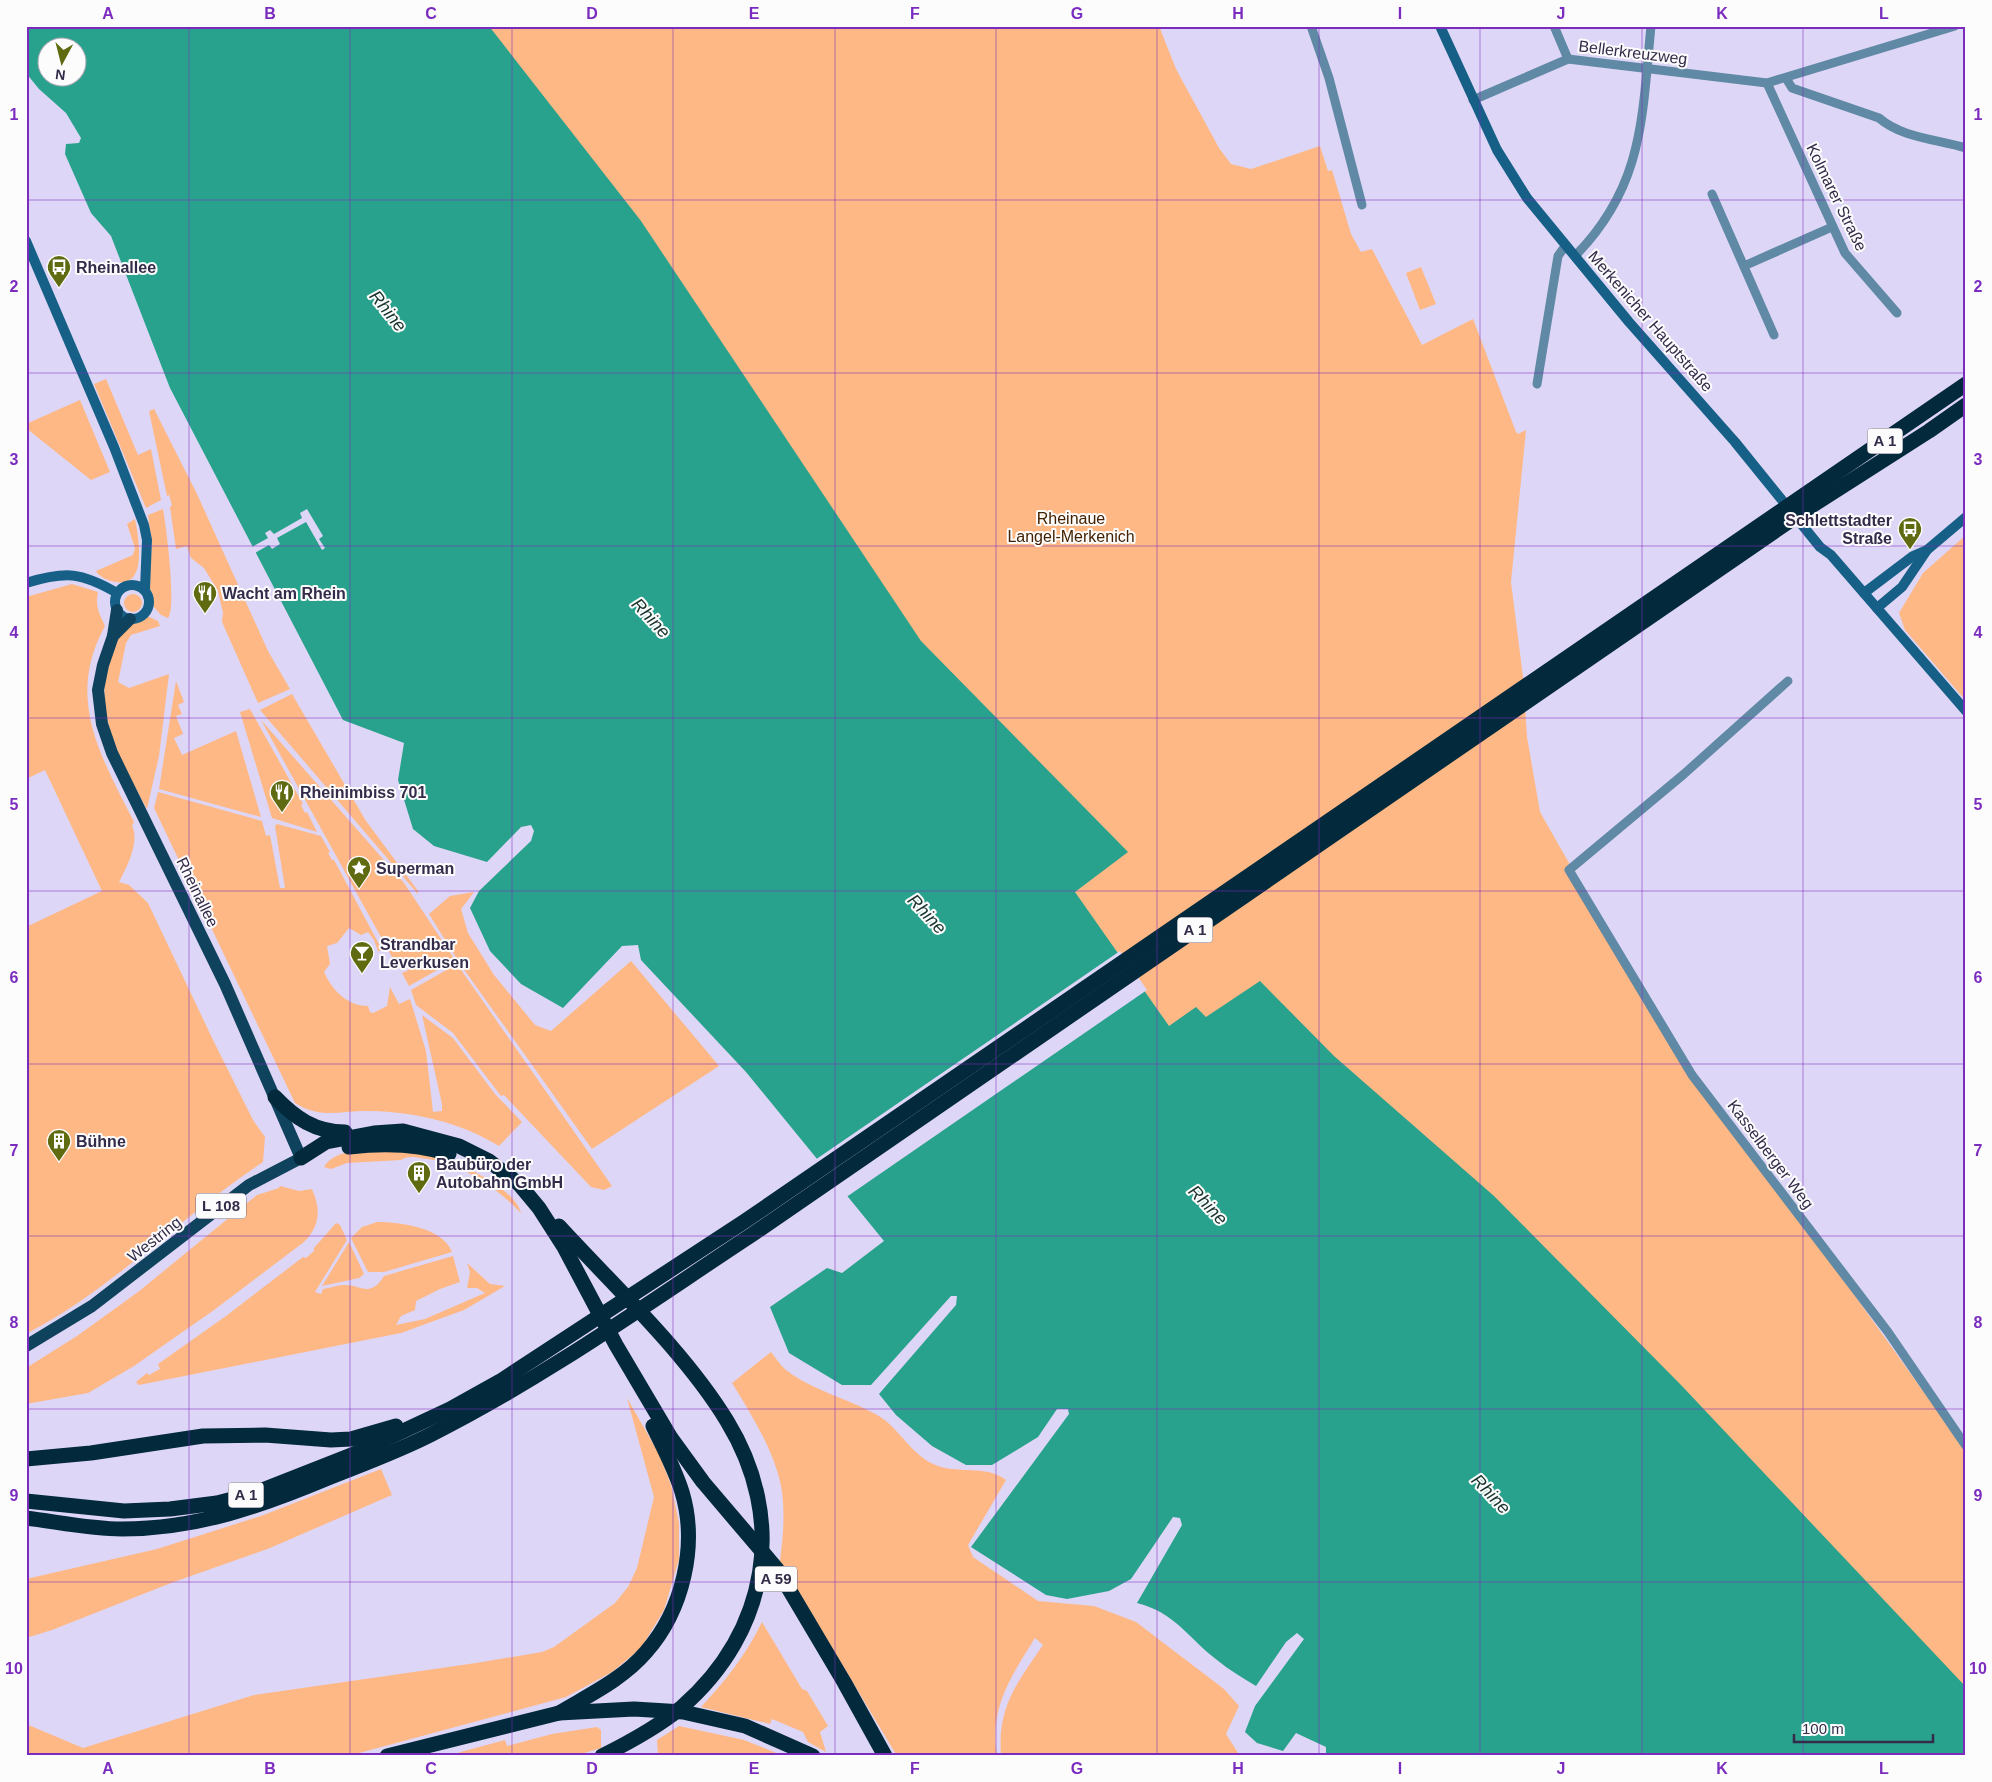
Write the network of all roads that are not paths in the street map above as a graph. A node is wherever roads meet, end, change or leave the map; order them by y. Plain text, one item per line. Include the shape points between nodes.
1 (1311, 26) edge
2 (1440, 26) edge
3 (1554, 26) edge
4 (1651, 26) edge
5 (1956, 26) edge
6 (1568, 59) junction
7 (1647, 70) junction
8 (1786, 78) junction
9 (1767, 83) junction
10 (1473, 100) junction
11 (1966, 148) edge
12 (1712, 194) dead end
13 (1362, 205) dead end
14 (1832, 227) junction
15 (26, 241) edge
16 (1566, 245) junction
17 (1576, 256) junction
18 (1744, 266) junction
19 (1897, 313) dead end
20 (1774, 335) dead end
21 (1536, 384) dead end
22 (1966, 384) edge
23 (1966, 404) edge
24 (1806, 502) junction
25 (1966, 517) edge
26 (1927, 550) junction
27 (146, 562) junction
28 (26, 583) edge
29 (134, 584) junction
30 (145, 589) junction
31 (117, 593) junction
32 (1864, 593) junction
33 (1877, 608) junction
34 (117, 610) junction
35 (130, 619) junction
36 (113, 636) junction
37 (1788, 681) dead end
38 (1966, 711) edge
39 (275, 1097) junction
40 (374, 1132) junction
41 (301, 1158) junction
42 (529, 1195) junction
43 (26, 1346) edge
44 (450, 1409) junction
45 (650, 1420) junction
46 (1966, 1446) edge
47 (26, 1459) edge
48 (26, 1501) edge
49 (26, 1518) edge
50 (559, 1713) junction
51 (387, 1756) edge
52 (602, 1756) edge
53 (813, 1756) edge
54 (875, 1756) edge
55 (885, 1756) edge

1 - 13 street via 1329,78
2 - 10 street, Merkenicher Hauptstraße
3 - 6 street
4 - 7 street
5 - 8 street
6 - 7 street, Bellerkreuzweg
6 - 10 street, Bellerkreuzweg
7 - 9 street, Bellerkreuzweg
7 - 17 street via 1639,135 1623,189 1602,225
8 - 9 street
8 - 11 street via 1792,88 1879,118 1887,126
9 - 14 street, Kolmarer Straße
10 - 16 street, Merkenicher Hauptstraße via 1497,150 1528,198
12 - 18 street
14 - 18 street
14 - 19 street, Kolmarer Straße via 1845,253
15 - 27 street, Rheinallee via 141,515 147,540
16 - 17 street, Merkenicher Hauptstraße
16 - 21 street via 1558,256
17 - 32 street, Merkenicher Hauptstraße via 1736,442 1820,547 1832,555
18 - 20 street
22 - 24 highway, A 1
23 - 24 highway, A 1 via 1929,431
24 - 44 highway, A 1 via 746,1221 502,1380
24 - 49 highway, A 1 via 753,1234 513,1389 431,1434 225,1517 122,1529
25 - 26 street
26 - 32 street via 1913,556
26 - 33 street via 1902,587
27 - 29 street, Rheinallee
27 - 30 street, Rheinallee
28 - 31 street via 58,574 80,575
29 - 30 street
29 - 31 street via 124,586
30 - 35 street, Rheinallee via 150,599 148,610 138,618
31 - 34 street, Rheinallee
32 - 33 street, Merkenicher Hauptstraße
33 - 38 street, Merkenicher Hauptstraße
34 - 35 street
34 - 36 main road, Rheinallee
35 - 36 main road, Rheinallee
36 - 39 main road, Rheinallee via 98,690 102,724 112,753 225,984
37 - 46 street, Kasselberger Weg via 1569,870 1692,1075 1888,1332
39 - 40 highway via 289,1112 315,1127 333,1132
39 - 41 main road, Rheinallee
40 - 41 highway via 326,1142
40 - 42 highway, A 59 via 410,1132 459,1146 505,1172
41 - 43 main road, Westring / L 108 via 249,1185 92,1306
41 - 45 highway, A 59 via 366,1145 418,1146 471,1162 507,1185 524,1199 558,1247 607,1345
42 - 52 highway via 661,1336 727,1421 744,1454 757,1494 763,1532 754,1601 724,1662 681,1708 658,1726
42 - 55 highway, A 59 via 564,1247 670,1438 777,1569
44 - 47 highway via 350,1439 203,1436 132,1448
44 - 48 highway, A 1 via 354,1454 271,1487 217,1503 124,1511
45 - 50 highway via 682,1492 689,1537 684,1578 670,1616 646,1652 611,1682
45 - 54 highway, A 59 via 680,1467 778,1582 855,1710
50 - 51 highway
50 - 53 highway via 634,1709 698,1715 745,1726

